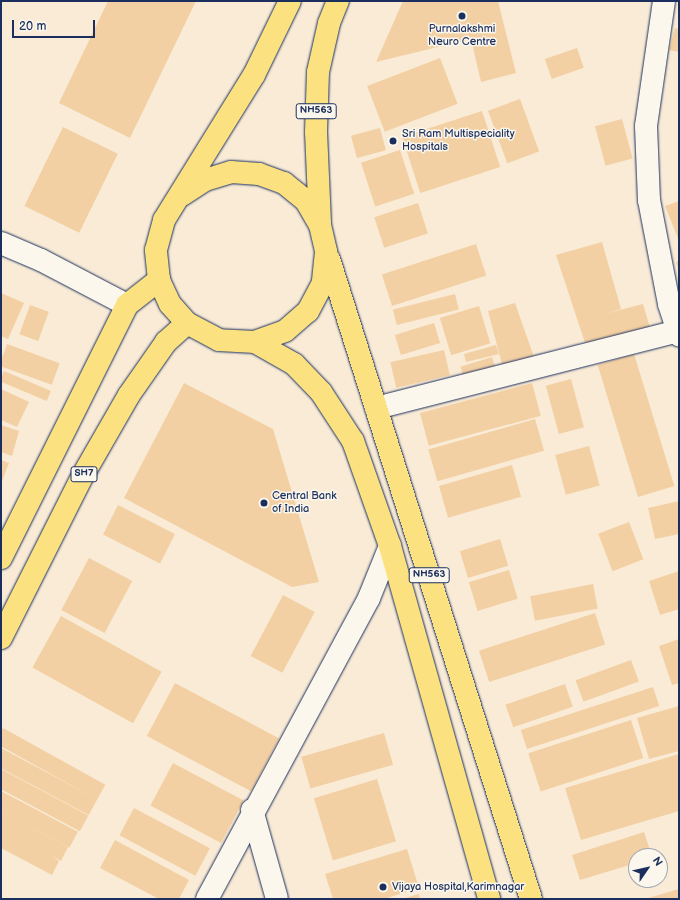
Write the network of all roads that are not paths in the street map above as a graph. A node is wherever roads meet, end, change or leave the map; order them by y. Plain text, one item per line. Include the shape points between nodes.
1 (290, 1) edge
2 (338, 1) edge
3 (664, 1) edge
4 (182, 195) junction
5 (320, 225) junction
6 (1, 243) edge
7 (326, 252) junction
8 (159, 280) junction
9 (674, 303) edge
10 (127, 305) junction
11 (187, 324) junction
12 (678, 333) edge
13 (255, 342) junction
14 (376, 408) junction
15 (390, 546) junction
16 (1, 558) edge
17 (1, 638) edge
18 (252, 810) junction
19 (207, 899) edge
20 (277, 899) edge
21 (489, 899) edge
22 (531, 899) edge

1 - 4 main road, NH563 via 254,76
2 - 5 main road, NH563 via 329,23 318,72 316,132
3 - 9 street via 646,126 649,200
4 - 5 main road, NH563 via 205,180 231,172 259,174 284,183 300,197
4 - 8 main road, NH563 via 164,220 156,250
5 - 7 main road, NH563
6 - 10 street via 42,260
7 - 13 main road, NH563 via 323,283 308,311 285,331
7 - 14 main road, NH563
8 - 10 main road
8 - 11 main road, NH563 via 170,304
9 - 12 street
10 - 16 main road
11 - 13 main road, NH563 via 219,340
11 - 17 main road, SH7 via 166,342 129,395 83,475
12 - 14 street
13 - 15 main road, NH563 via 294,364 338,416 372,488
14 - 22 main road, NH563
15 - 18 street via 369,598
15 - 21 main road, NH563
18 - 19 street
18 - 20 street

